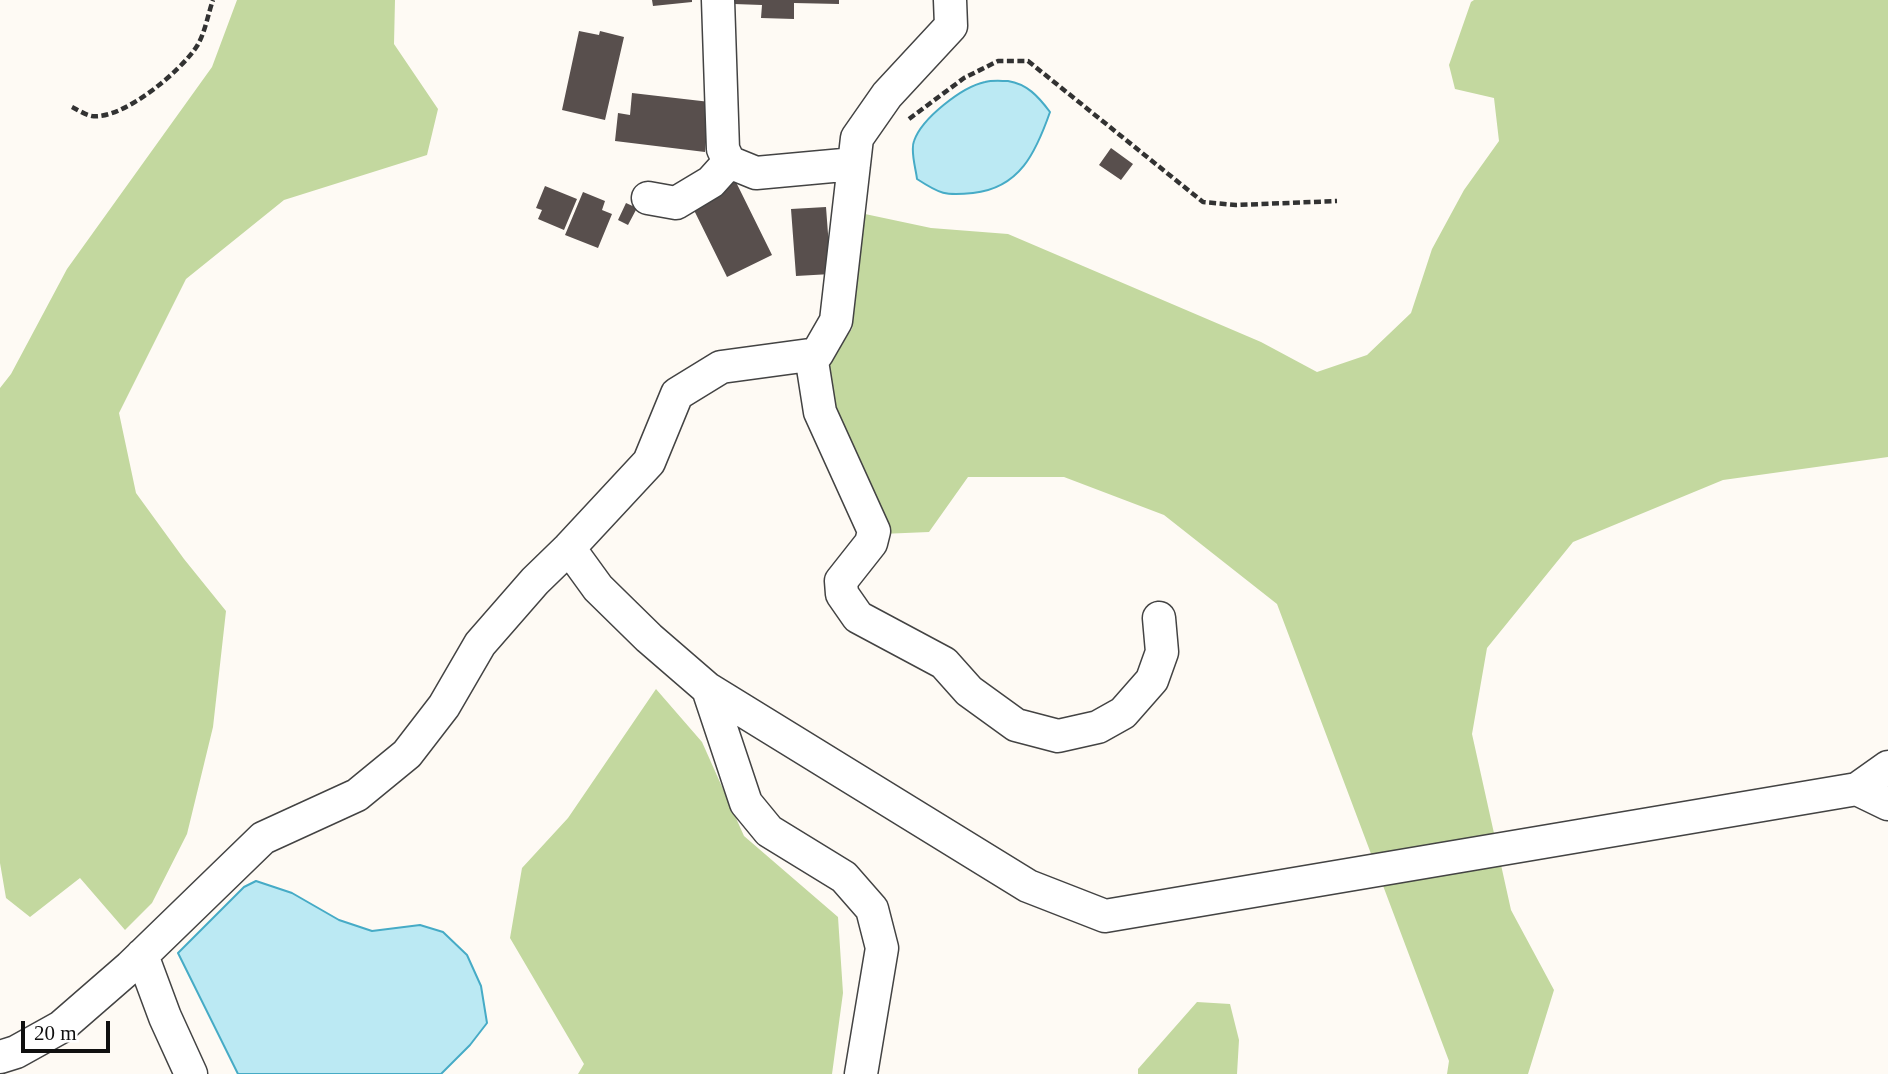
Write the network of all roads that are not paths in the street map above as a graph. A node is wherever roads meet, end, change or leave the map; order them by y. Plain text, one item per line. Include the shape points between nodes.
1 (718, 0) edge
2 (950, 0) edge
3 (729, 162) junction
4 (854, 164) junction
5 (648, 198) dead end
6 (811, 355) junction
7 (569, 548) junction
8 (1159, 618) dead end
9 (708, 689) junction
10 (1888, 767) edge
11 (1857, 789) junction
12 (1888, 804) edge
13 (142, 955) junction
14 (0, 1057) edge
15 (191, 1074) edge
16 (861, 1074) edge

1 - 3 street via 723,149
2 - 4 street via 951,26 887,95 857,138
3 - 4 street via 756,173
3 - 5 street via 711,182 676,203
4 - 6 street via 836,321 817,354
6 - 7 street via 721,367 677,394 649,462
6 - 8 street via 820,412 874,531 871,543 841,581 842,594 858,617 944,663 969,691 1016,724 1058,736 1098,727 1123,713 1152,680 1162,652
7 - 9 street via 598,589
7 - 13 street via 480,643 444,706 407,754 358,795 262,838
9 - 11 street via 1028,886 1104,916
9 - 16 street via 747,803 769,831 844,877 872,908 882,948
10 - 11 street
11 - 12 street
13 - 14 street via 61,1027
13 - 15 street

